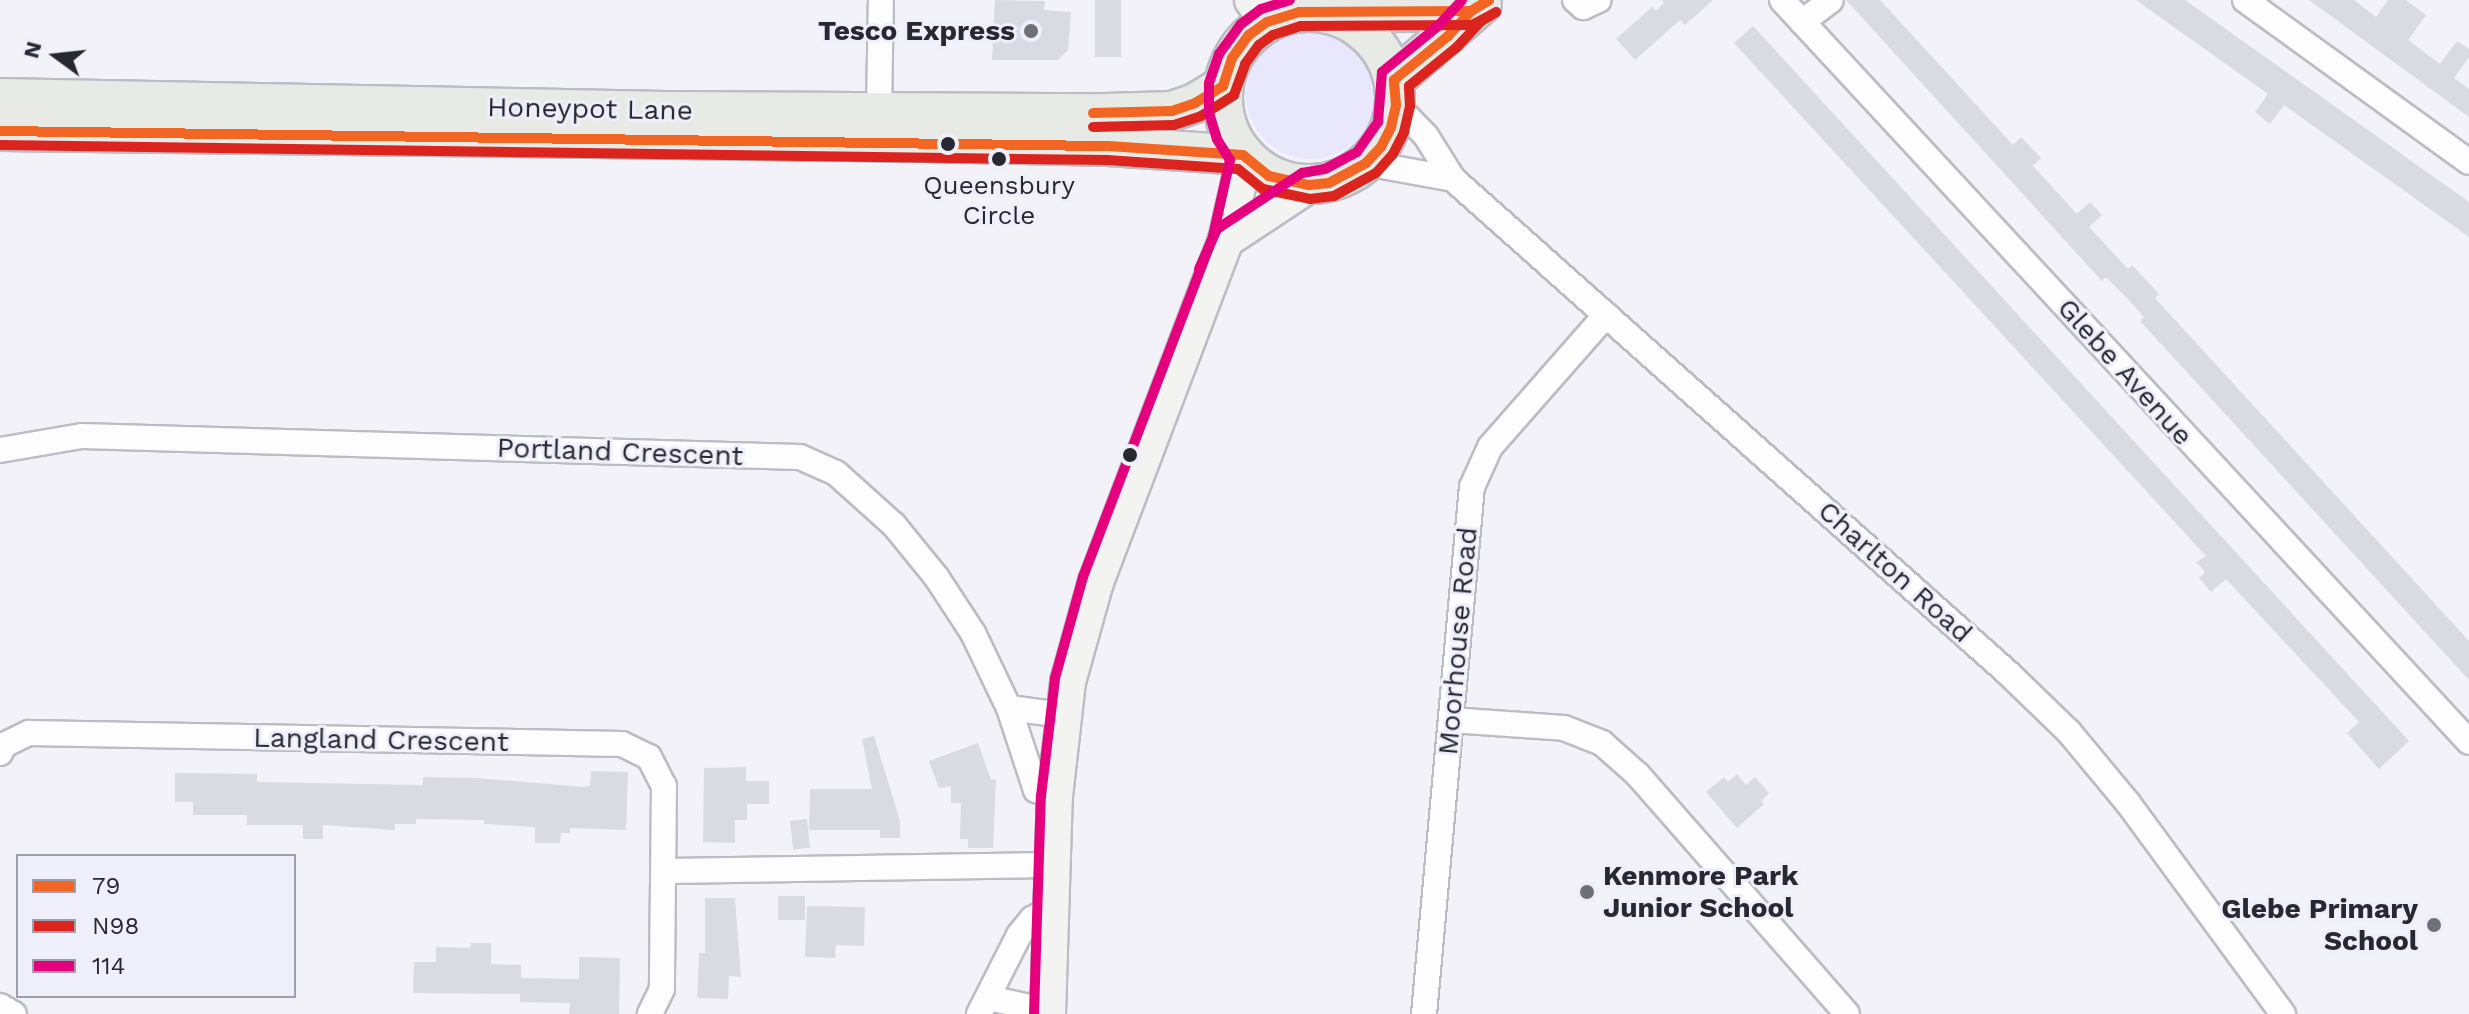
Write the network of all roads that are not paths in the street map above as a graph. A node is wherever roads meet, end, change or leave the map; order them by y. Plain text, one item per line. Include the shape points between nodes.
1 (881, 0) edge
2 (1575, 0) edge
3 (1599, 0) edge
4 (1782, 0) edge
5 (1831, 0) edge
6 (2245, 0) edge
7 (1480, 5) edge
8 (1260, 11) edge
9 (1325, 13) junction
10 (1802, 22) junction
11 (1223, 86) junction
12 (1395, 92) junction
13 (0, 98) edge
14 (879, 110) junction
15 (0, 131) edge
16 (1244, 156) junction
17 (2469, 162) edge
18 (1366, 163) junction
19 (1453, 179) junction
20 (1309, 185) junction
21 (1226, 240) junction
22 (1606, 315) junction
23 (0, 450) edge
24 (1009, 708) junction
25 (1062, 715) junction
26 (1451, 720) junction
27 (2469, 742) edge
28 (0, 753) edge
29 (1055, 796) junction
30 (1053, 865) junction
31 (665, 871) junction
32 (1051, 909) junction
33 (0, 1006) edge
34 (984, 1006) edge
35 (1048, 1013) edge
36 (14, 1014) edge
37 (650, 1014) edge
38 (1424, 1014) edge
39 (1847, 1014) edge
40 (2283, 1014) edge

1 - 14 street
2 - 3 street via 1583,7
4 - 10 street, Glebe Avenue
5 - 10 street
6 - 17 street
7 - 9 main road
7 - 12 main road
8 - 9 main road
8 - 11 main road via 1232,58
9 - 12 main road via 1370,36 1383,53
10 - 27 street, Glebe Avenue
11 - 14 main road, Honeypot Lane via 1172,111
11 - 16 main road via 1223,111
12 - 18 main road via 1386,137
12 - 19 street, Charlton Road
13 - 14 main road, Honeypot Lane
15 - 16 main road, Honeypot Lane via 929,142
16 - 20 main road via 1269,176
16 - 21 street
18 - 19 street
18 - 20 main road via 1339,179
19 - 22 street, Charlton Road
20 - 21 street
21 - 25 street via 1096,582
22 - 26 street, Moorhouse Road via 1490,447 1472,487
22 - 40 street, Charlton Road via 2069,732 2128,803
23 - 24 street, Portland Crescent via 82,436 800,457 836,473 894,525 973,633
24 - 25 street
24 - 29 street, Portland Crescent via 1036,790
25 - 29 street
26 - 38 street, Moorhouse Road
26 - 39 street via 1564,728 1602,743 1638,775
28 - 31 street, Langland Crescent via 4,745 29,733 622,744 649,757 664,786
29 - 30 street
30 - 31 street
30 - 32 street
31 - 37 street, Langland Crescent via 662,989
32 - 34 street via 1032,919 1019,935
32 - 35 street
33 - 36 street
34 - 35 street

